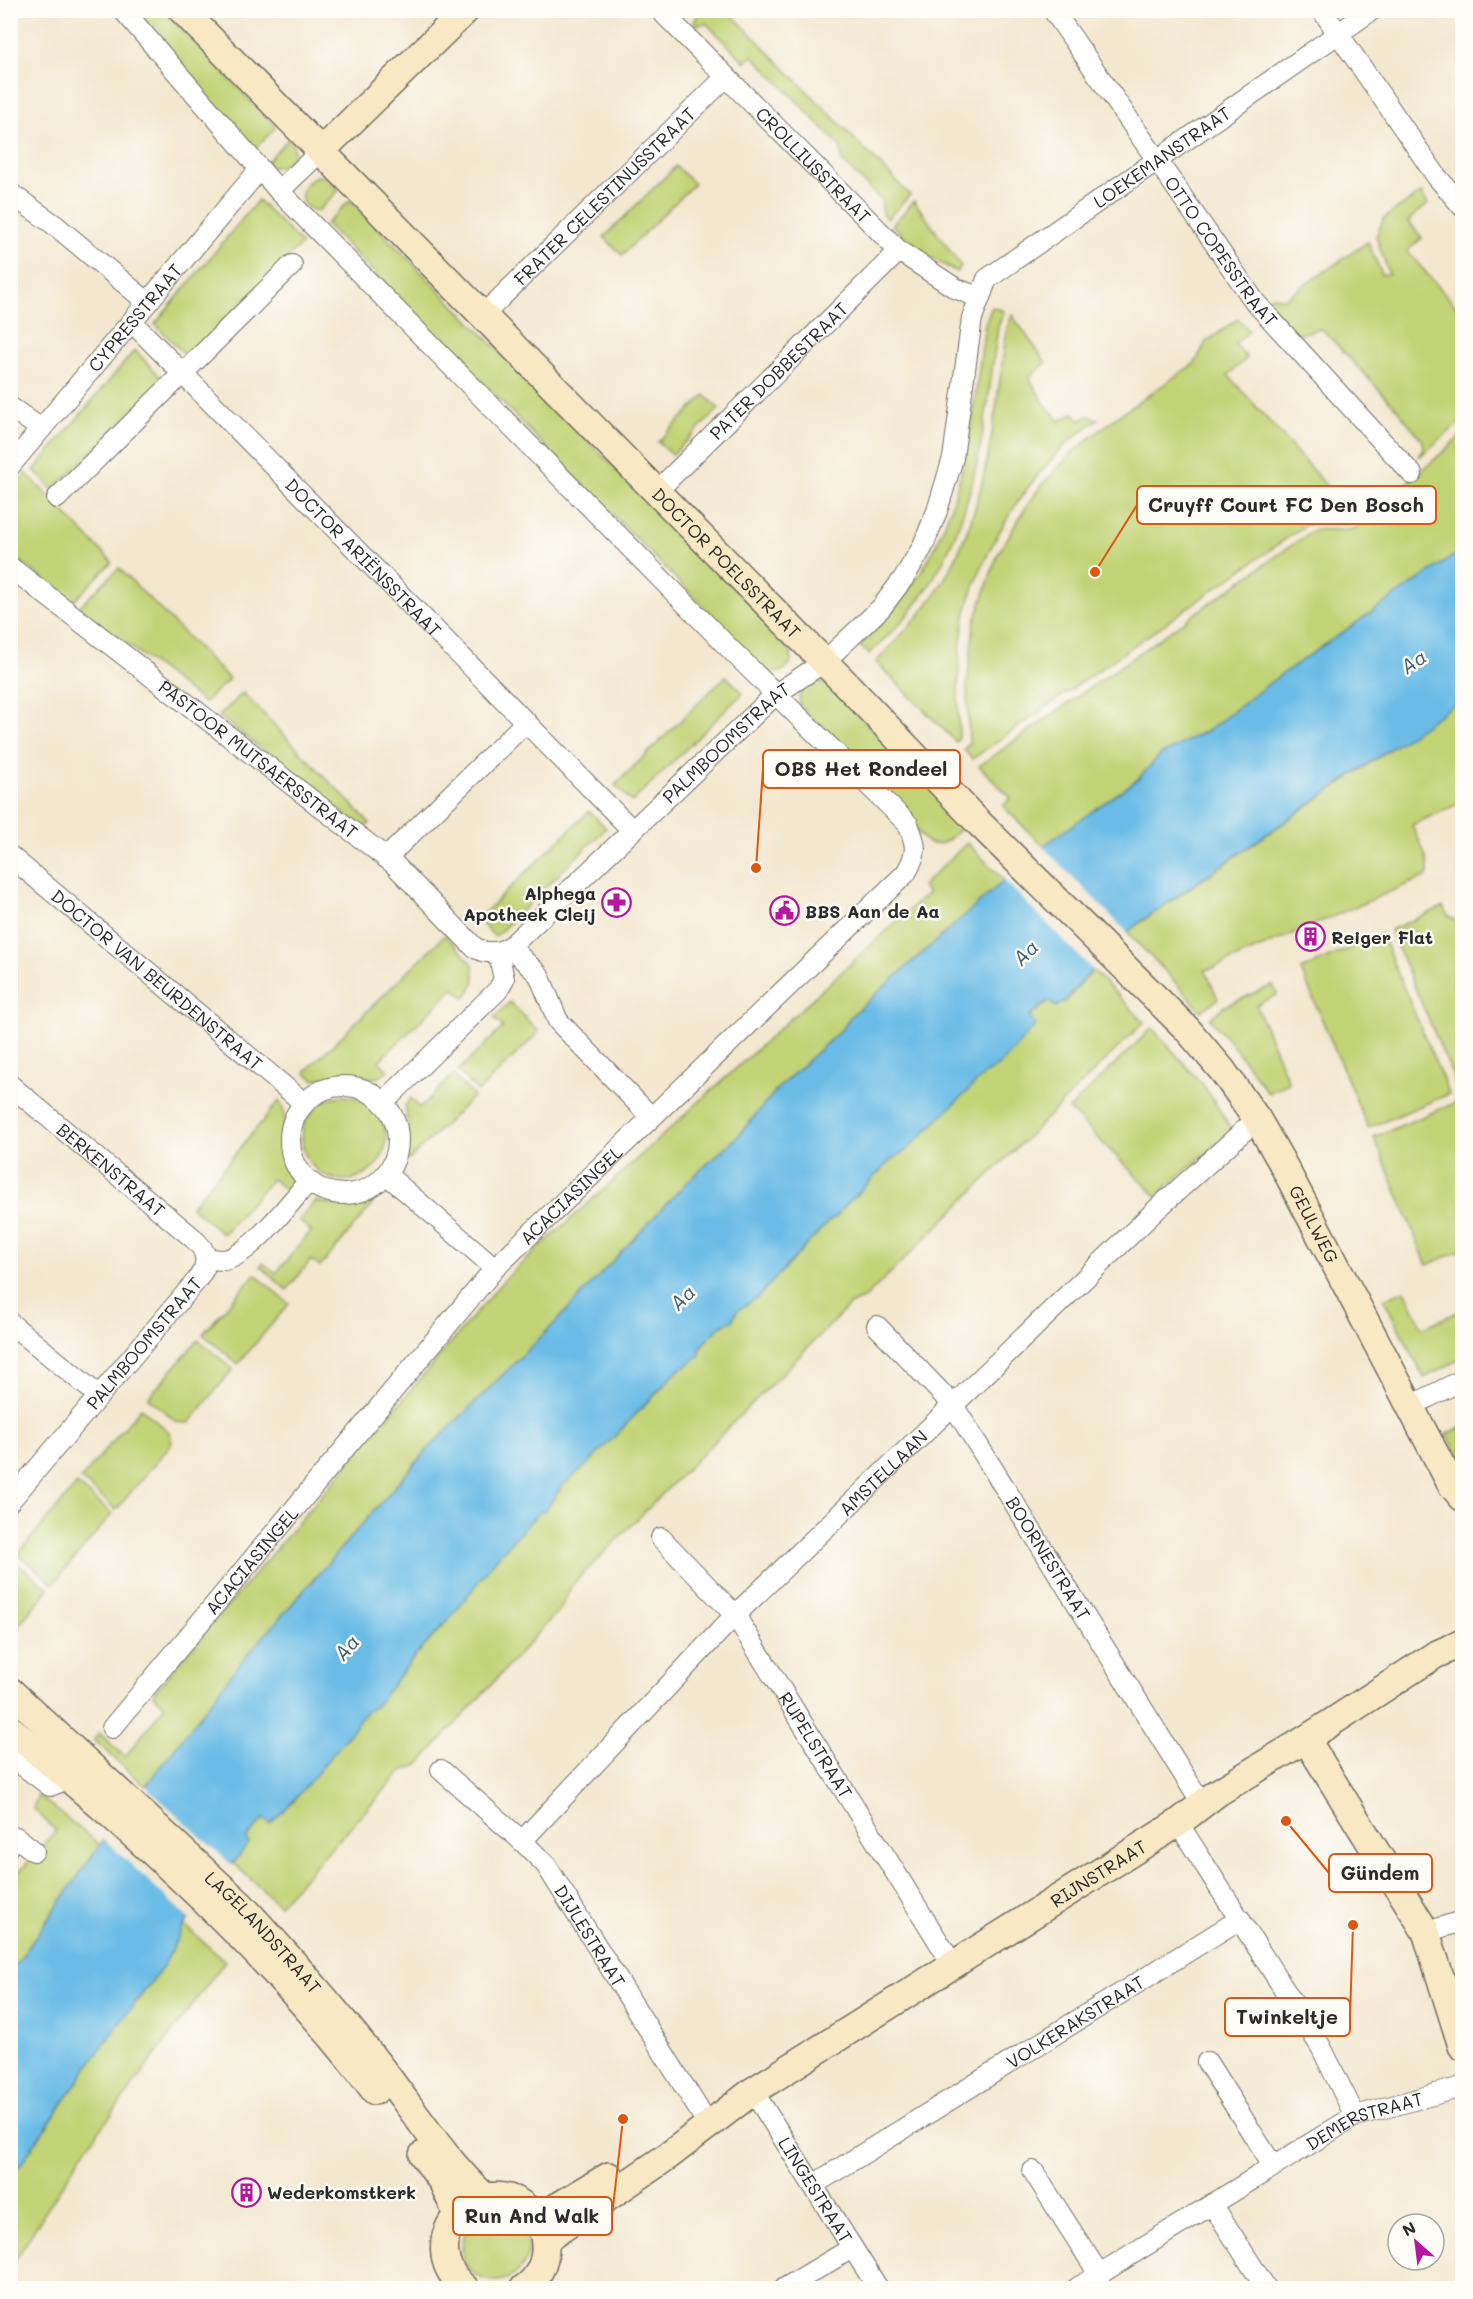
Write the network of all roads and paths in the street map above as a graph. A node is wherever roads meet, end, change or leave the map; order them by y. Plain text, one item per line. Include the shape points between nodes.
1 (123, 10) edge
2 (182, 10) edge
3 (466, 10) edge
4 (660, 10) edge
5 (1053, 10) edge
6 (1322, 10) edge
7 (1372, 10) edge
8 (1338, 33) junction
9 (726, 77) junction
10 (321, 150) junction
11 (1157, 160) junction
12 (259, 170) junction
13 (279, 191) junction
14 (10, 193) edge
15 (1462, 206) edge
16 (899, 251) junction
17 (292, 265) dead end
18 (980, 298) junction
19 (147, 302) junction
20 (483, 315) junction
21 (132, 322) junction
22 (183, 375) junction
23 (10, 406) edge
24 (41, 429) junction
25 (10, 466) edge
26 (1412, 474) dead end
27 (657, 491) junction
28 (57, 498) dead end
29 (10, 567) edge
30 (824, 662) junction
31 (776, 694) junction
32 (526, 722) junction
33 (633, 830) junction
34 (10, 856) edge
35 (386, 858) junction
36 (504, 949) junction
37 (1132, 974) joint
38 (10, 1085) edge
39 (304, 1103) junction
40 (383, 1103) junction
41 (651, 1117) junction
42 (1257, 1119) junction
43 (386, 1174) junction
44 (309, 1181) junction
45 (206, 1258) junction
46 (495, 1268) junction
47 (10, 1323) edge
48 (877, 1326) dead end
49 (1462, 1380) edge
50 (99, 1396) junction
51 (953, 1405) junction
52 (1411, 1406) junction
53 (1462, 1497) edge
54 (10, 1501) edge
55 (661, 1538) dead end
56 (735, 1615) junction
57 (1462, 1643) edge
58 (10, 1691) edge
59 (112, 1728) dead end
60 (10, 1729) edge
61 (1306, 1739) junction
62 (10, 1756) edge
63 (441, 1770) dead end
64 (60, 1782) junction
65 (99, 1788) junction
66 (1202, 1804) junction
67 (1178, 1823) junction
68 (522, 1841) junction
69 (10, 1845) edge
70 (34, 1851) dead end
71 (233, 1913) junction
72 (1240, 1918) junction
73 (1462, 1921) edge
74 (1426, 1932) junction
75 (953, 1965) junction
76 (1462, 2046) edge
77 (1207, 2062) dead end
78 (1462, 2086) edge
79 (744, 2097) junction
80 (1355, 2116) junction
81 (706, 2122) junction
82 (1273, 2166) junction
83 (1033, 2171) dead end
84 (813, 2185) junction
85 (486, 2198) junction
86 (1212, 2204) junction
87 (457, 2214) junction
88 (533, 2214) junction
89 (545, 2240) junction
90 (852, 2248) junction
91 (1099, 2274) junction
92 (533, 2285) edge
93 (457, 2286) edge
94 (785, 2289) edge
95 (878, 2289) edge
96 (1077, 2289) edge
97 (1266, 2289) edge

1 - 12 street
2 - 10 street, DOCTOR POELSSTRAAT
3 - 10 street
4 - 9 street, CROLLIUSSTRAAT
5 - 11 street, OTTO COPESSTRAAT
6 - 8 street
7 - 8 street, LOEKEMANSTRAAT
8 - 11 street, LOEKEMANSTRAAT
8 - 15 street via 1437,177
9 - 16 street, CROLLIUSSTRAAT
9 - 20 street, FRATER CELESTINUSSTRAAT
10 - 13 street
10 - 20 street, DOCTOR POELSSTRAAT
11 - 18 street, LOEKEMANSTRAAT via 987,279
11 - 26 street, OTTO COPESSTRAAT via 1255,303
12 - 13 street
12 - 19 street, CYPRESSTRAAT
13 - 31 street
14 - 19 street
16 - 18 street, CROLLIUSSTRAAT via 956,288
16 - 27 street, PATER DOBBESTRAAT
17 - 22 street
18 - 30 street, LOEKEMANSTRAAT via 972,318 953,458 922,548 880,608
19 - 21 street, CYPRESSTRAAT
20 - 27 street, DOCTOR POELSSTRAAT
21 - 22 street, DOCTOR ARIËNSSTRAAT
21 - 24 street, CYPRESSTRAAT
22 - 28 street
22 - 32 street, DOCTOR ARIËNSSTRAAT
23 - 24 street
24 - 25 street, CYPRESSTRAAT
27 - 30 street, DOCTOR POELSSTRAAT
29 - 35 street, PASTOOR MUTSAERSSTRAAT
30 - 31 street, PALMBOOMSTRAAT
30 - 37 street, DOCTOR POELSSTRAAT
31 - 33 street, PALMBOOMSTRAAT
31 - 41 street, ACACIASINGEL via 908,824 916,844 913,861 906,873
32 - 33 street, DOCTOR ARIËNSSTRAAT
32 - 35 street
33 - 36 street, PALMBOOMSTRAAT
34 - 39 street, DOCTOR VAN BEURDENSTRAAT
35 - 36 street, PASTOOR MUTSAERSSTRAAT via 475,948 485,952
36 - 40 street via 504,979 498,990
36 - 41 street via 539,975 558,1021
37 - 42 street, GEULWEG via 1187,1029
38 - 45 street, BERKENSTRAAT via 193,1238
39 - 40 street via 335,1086 353,1086
39 - 44 street via 292,1121 289,1143 295,1165
40 - 43 street via 394,1119 398,1138 395,1157
41 - 46 street, ACACIASINGEL
42 - 51 street, AMSTELLAAN
42 - 52 street, GEULWEG
43 - 44 street via 358,1192 340,1194 324,1191
43 - 46 street
44 - 45 street, PALMBOOMSTRAAT via 252,1244 225,1260
45 - 50 street, PALMBOOMSTRAAT via 197,1280
46 - 59 street, ACACIASINGEL
47 - 50 street
48 - 51 street, BOORNESTRAAT
49 - 52 street
50 - 54 street, PALMBOOMSTRAAT
51 - 56 street, AMSTELLAAN
51 - 66 street, BOORNESTRAAT
52 - 53 street, GEULWEG via 1451,1484
55 - 56 street, RUPELSTRAAT
56 - 68 street, AMSTELLAAN
56 - 75 street, RUPELSTRAAT
57 - 61 street, RIJNSTRAAT via 1435,1655
58 - 65 street, LAGELANDSTRAAT
60 - 64 street, LAGELANDSTRAAT
61 - 66 street, RIJNSTRAAT
61 - 74 street
62 - 64 street, LAGELANDSTRAAT
63 - 68 street, DIJLESTRAAT
64 - 65 street, LAGELANDSTRAAT
65 - 71 street, LAGELANDSTRAAT
66 - 67 street, RIJNSTRAAT
67 - 72 street
67 - 75 street, RIJNSTRAAT
68 - 81 street, DIJLESTRAAT via 546,1865
69 - 70 street via 16,1837
71 - 85 street, LAGELANDSTRAAT via 271,1937 380,2066 459,2172
71 - 87 street, LAGELANDSTRAAT via 443,2183
72 - 80 street via 1321,2047
72 - 84 street, VOLKERAKSTRAAT
73 - 74 street
74 - 76 street
75 - 79 street, RIJNSTRAAT
77 - 82 street
78 - 80 street, DEMERSTRAAT
79 - 81 street, RIJNSTRAAT
79 - 84 street, LINGESTRAAT
80 - 82 street, DEMERSTRAAT
81 - 88 street, RIJNSTRAAT via 550,2211
81 - 89 street, RIJNSTRAAT
82 - 86 street, DEMERSTRAAT
83 - 91 street
84 - 90 street, LINGESTRAAT
85 - 87 street
85 - 88 street via 518,2203
86 - 91 street, DEMERSTRAAT
86 - 97 street
87 - 93 street via 447,2232 444,2249
88 - 89 street
89 - 92 street via 543,2263
90 - 94 street
90 - 95 street, LINGESTRAAT
91 - 96 street, DEMERSTRAAT

